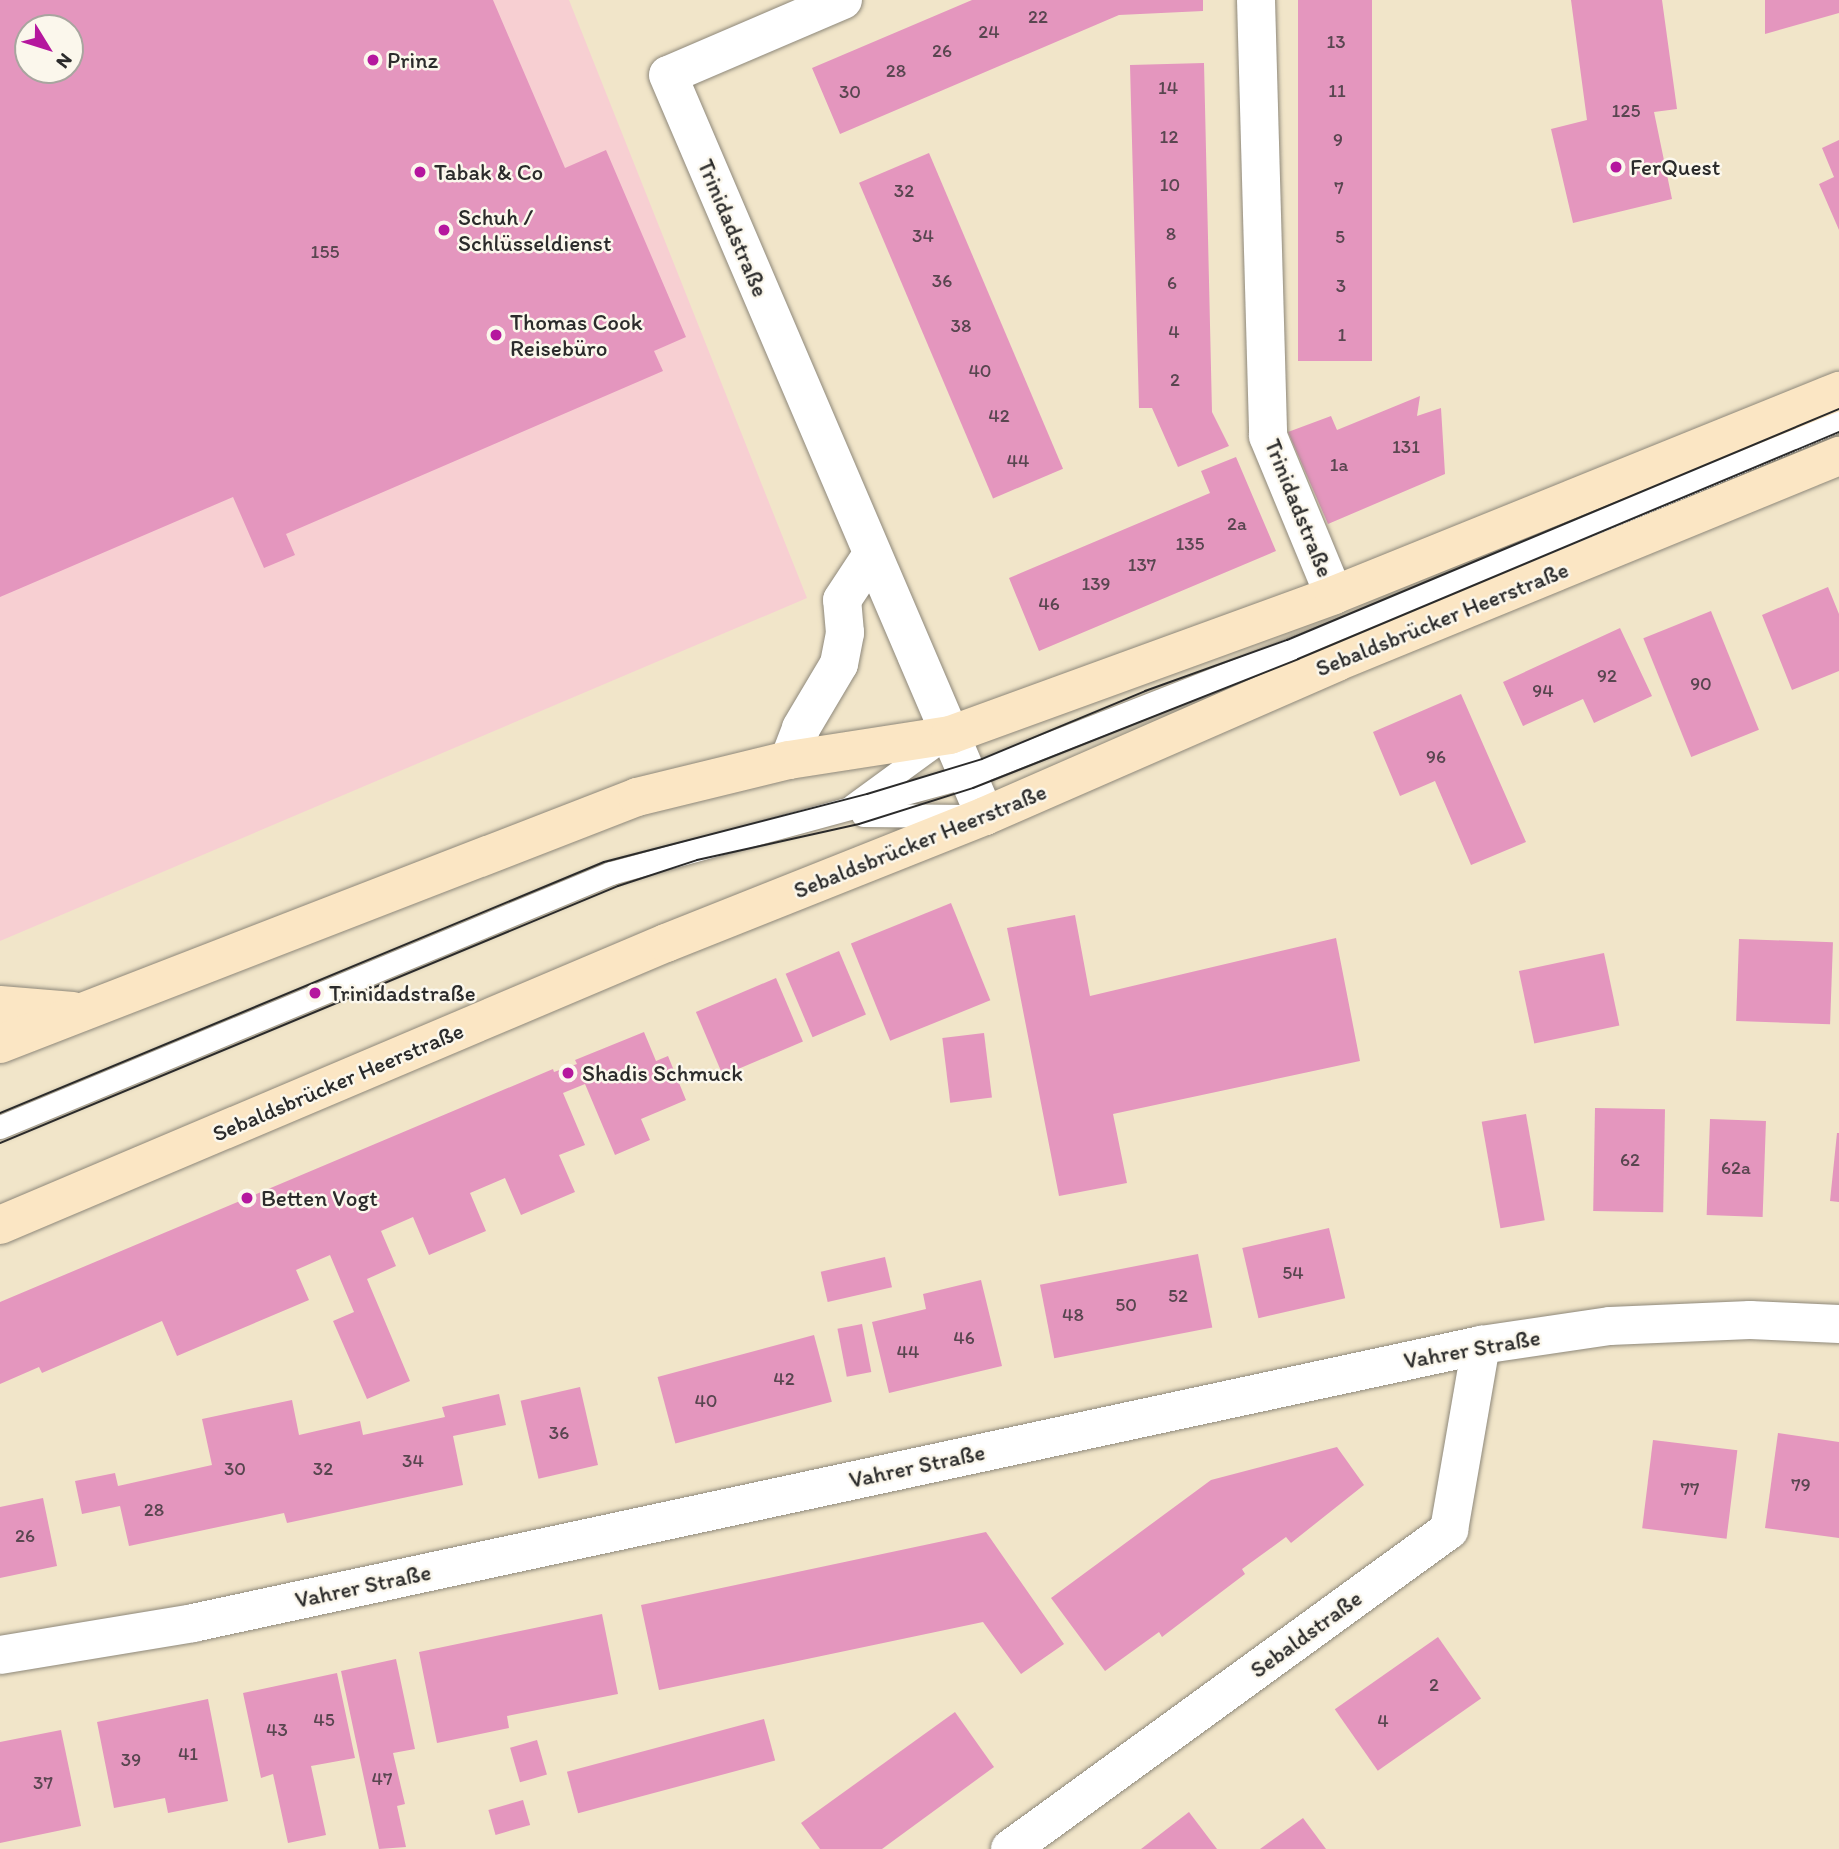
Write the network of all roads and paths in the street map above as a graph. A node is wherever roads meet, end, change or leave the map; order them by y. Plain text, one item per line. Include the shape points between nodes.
1 (843, 0) edge
2 (1256, 0) edge
3 (1839, 391) edge
4 (1839, 420) edge
5 (1839, 456) edge
6 (871, 556) junction
7 (1334, 595) junction
8 (950, 735) junction
9 (789, 760) junction
10 (967, 776) junction
11 (842, 814) junction
12 (985, 816) junction
13 (0, 1005) edge
14 (78, 1011) junction
15 (0, 1044) edge
16 (0, 1127) edge
17 (0, 1224) edge
18 (1839, 1324) edge
19 (1480, 1345) junction
20 (0, 1655) edge
21 (1010, 1849) edge

1 - 6 street, Trinidadstraße via 668,75
2 - 7 street, Trinidadstraße via 1268,436
3 - 7 main road
4 - 10 lane via 1343,629
5 - 12 main road, Sebaldsbrücker Heerstraße via 1337,662
6 - 8 street, Trinidadstraße
6 - 9 street via 842,600 845,633 839,664
7 - 8 main road
8 - 9 main road
8 - 10 street, Trinidadstraße
8 - 11 lane
9 - 14 main road via 637,797
10 - 11 lane
10 - 12 street, Trinidadstraße
11 - 12 lane
11 - 16 lane via 699,846 611,873
12 - 17 main road, Sebaldsbrücker Heerstraße via 666,943
13 - 14 main road
14 - 15 main road
18 - 19 street, Vahrer Straße via 1750,1320 1610,1326
19 - 20 street, Vahrer Straße via 193,1623
19 - 21 street, Sebaldstraße via 1449,1530

